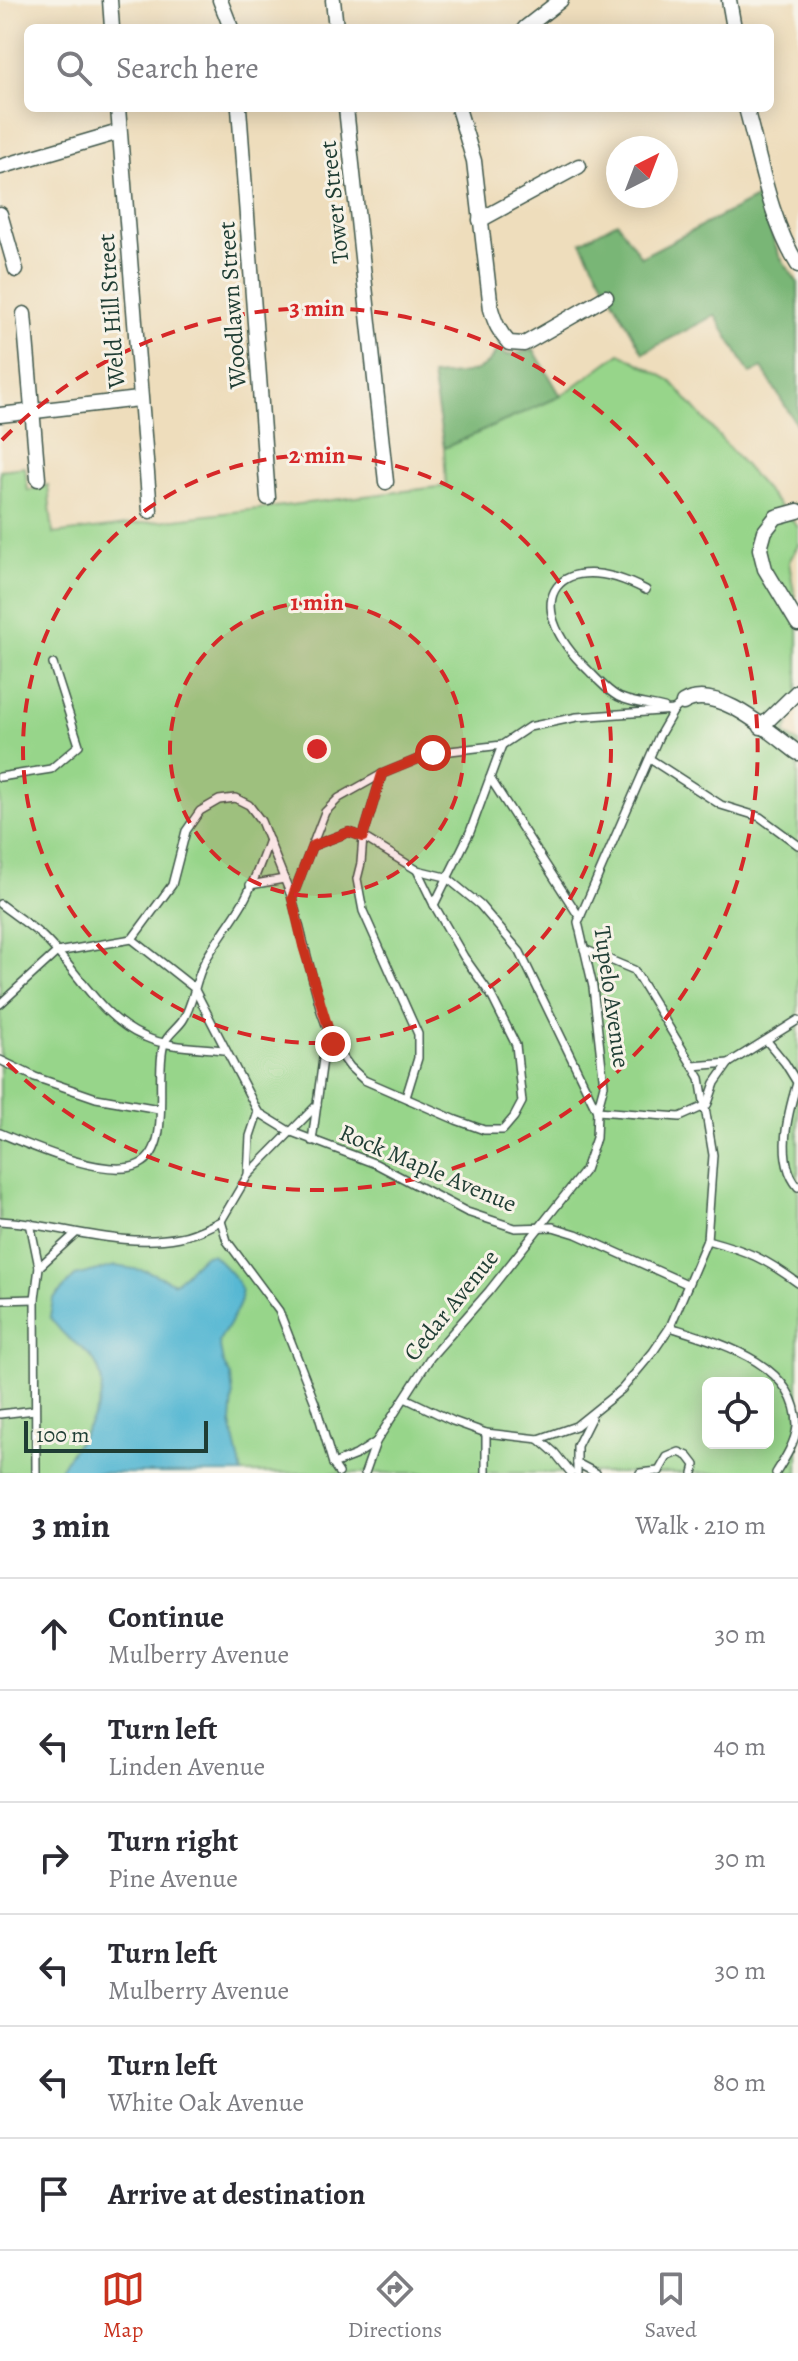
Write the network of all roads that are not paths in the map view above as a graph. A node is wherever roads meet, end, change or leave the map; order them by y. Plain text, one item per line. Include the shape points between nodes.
1 (110, 0) edge
2 (220, 0) edge
3 (333, 0) edge
4 (561, 0) edge
5 (729, 0) edge
6 (112, 24) edge
7 (229, 24) edge
8 (336, 24) edge
9 (530, 24) edge
10 (733, 24) edge
11 (118, 112) edge
12 (239, 112) edge
13 (346, 112) edge
14 (459, 112) edge
15 (747, 112) edge
16 (119, 132) junction
17 (579, 166) dead end
18 (0, 167) edge
19 (0, 214) edge
20 (480, 220) junction
21 (798, 265) edge
22 (16, 270) dead end
23 (606, 297) dead end
24 (24, 314) dead end
25 (139, 399) junction
26 (34, 411) junction
27 (0, 415) edge
28 (38, 479) dead end
29 (386, 482) dead end
30 (268, 498) dead end
31 (150, 511) dead end
32 (798, 511) edge
33 (646, 590) dead end
34 (798, 624) edge
35 (53, 664) dead end
36 (798, 691) edge
37 (678, 706) junction
38 (761, 727) junction
39 (502, 745) junction
40 (798, 753) edge
41 (650, 759) junction
42 (382, 774) junction
43 (0, 777) edge
44 (490, 778) junction
45 (363, 837) junction
46 (269, 840) junction
47 (798, 845) edge
48 (312, 846) junction
49 (417, 870) junction
50 (446, 877) junction
51 (284, 879) junction
52 (250, 885) junction
53 (292, 898) junction
54 (0, 904) edge
55 (434, 905) junction
56 (580, 918) junction
57 (132, 939) junction
58 (584, 949) junction
59 (57, 952) junction
60 (194, 988) junction
61 (0, 1004) edge
62 (798, 1020) edge
63 (327, 1027) junction
64 (767, 1041) junction
65 (164, 1043) junction
66 (224, 1050) junction
67 (0, 1060) edge
68 (729, 1063) junction
69 (693, 1066) junction
70 (798, 1084) edge
71 (406, 1097) junction
72 (317, 1105) junction
73 (707, 1105) junction
74 (159, 1109) junction
75 (597, 1111) junction
76 (258, 1112) junction
77 (289, 1131) junction
78 (0, 1133) edge
79 (312, 1141) junction
80 (248, 1175) junction
81 (798, 1187) edge
82 (0, 1221) edge
83 (221, 1221) junction
84 (30, 1223) junction
85 (540, 1227) junction
86 (75, 1234) junction
87 (707, 1240) junction
88 (39, 1267) junction
89 (798, 1283) edge
90 (687, 1284) junction
91 (35, 1299) junction
92 (0, 1300) edge
93 (670, 1327) junction
94 (405, 1398) junction
95 (35, 1410) junction
96 (0, 1414) edge
97 (593, 1414) junction
98 (486, 1433) junction
99 (539, 1439) junction
100 (376, 1442) junction
101 (577, 1463) junction
102 (333, 1464) junction
103 (660, 1472) edge
104 (36, 1473) edge
105 (329, 1473) edge
106 (339, 1473) edge
107 (365, 1473) edge
108 (486, 1473) edge
109 (574, 1473) edge
110 (596, 1473) edge
111 (640, 1473) edge
112 (693, 1473) edge
113 (776, 1473) edge

1 - 6 street
2 - 7 street
3 - 8 street
4 - 9 street
5 - 10 street
11 - 16 street, Weld Hill Street
12 - 30 street, Woodlawn Street
13 - 29 street, Tower Street
14 - 20 street via 474,161
15 - 21 street via 785,240
16 - 18 street
16 - 25 street, Weld Hill Street
17 - 20 street
19 - 22 street
20 - 23 street via 491,309 509,343 524,344
24 - 26 street
25 - 26 street
25 - 31 street, Weld Hill Street
26 - 27 street
26 - 28 street
32 - 34 street via 776,517 760,549 765,569
33 - 37 lane via 605,574 580,573 561,581 551,597 552,619 569,652 620,698
35 - 43 lane via 79,745 51,769
36 - 38 street
37 - 38 street via 697,695 709,697
37 - 39 lane via 529,727
37 - 41 lane, Tupelo Avenue
38 - 40 street
39 - 42 lane via 433,753
39 - 44 lane
41 - 47 lane via 721,805 760,817
41 - 56 lane, Tupelo Avenue
42 - 45 lane
42 - 48 lane via 325,812
44 - 50 lane
44 - 56 lane
45 - 48 lane via 349,832
45 - 49 lane
45 - 71 lane via 357,879 363,911 418,1034 418,1058
46 - 51 lane
46 - 52 lane
46 - 57 lane via 249,805 235,798 200,811 186,831 172,885
48 - 53 lane
49 - 50 lane
49 - 55 lane
50 - 55 lane
50 - 75 lane via 480,905 520,952
51 - 52 lane
51 - 53 lane
52 - 60 lane
53 - 63 lane
54 - 59 lane
55 - 71 lane via 516,1045 522,1102 503,1130 484,1130
56 - 58 lane, Tupelo Avenue
57 - 59 lane
57 - 60 lane
58 - 69 lane via 634,970
58 - 75 lane, Tupelo Avenue via 601,1045 604,1085
59 - 61 lane
59 - 65 lane via 85,989 126,1026
60 - 65 lane via 184,1019
60 - 66 lane
62 - 64 lane
63 - 71 lane via 333,1044 364,1080
63 - 72 lane
64 - 68 lane
64 - 70 lane
65 - 66 lane
65 - 74 lane
66 - 76 lane
67 - 74 lane via 96,1098
68 - 69 lane
68 - 73 lane
69 - 73 lane
70 - 81 lane via 785,1123 786,1154
72 - 77 lane
72 - 79 lane
73 - 75 lane via 680,1117
73 - 87 lane via 713,1155
74 - 78 lane via 159,1139 153,1152 130,1166 92,1166
75 - 85 lane, Cedar Avenue via 596,1138 585,1170
76 - 77 lane, Rock Maple Avenue
76 - 80 lane via 250,1136
77 - 79 lane, Rock Maple Avenue
77 - 80 lane
79 - 85 lane, Rock Maple Avenue via 376,1164 467,1212 515,1228
80 - 83 lane
82 - 84 lane
83 - 86 lane via 183,1237 149,1241
83 - 102 lane via 227,1241 279,1311
84 - 86 lane
84 - 88 lane
85 - 90 lane, Rock Maple Avenue via 576,1234
85 - 94 lane, Cedar Avenue via 430,1358
86 - 88 lane
87 - 89 lane via 747,1250
87 - 90 lane
88 - 91 lane
90 - 93 lane
91 - 92 lane
91 - 95 lane
93 - 97 lane via 622,1389
93 - 113 lane via 727,1346 785,1384 795,1403 797,1429
94 - 98 lane
94 - 100 lane, Cedar Avenue
95 - 96 lane
95 - 104 lane
97 - 99 lane
97 - 101 lane via 577,1446
98 - 99 lane
98 - 108 lane
99 - 109 lane
100 - 102 lane
100 - 107 lane
101 - 109 lane
101 - 110 lane
102 - 105 lane
102 - 106 lane
103 - 111 lane
103 - 112 lane via 667,1457 679,1452 695,1465

